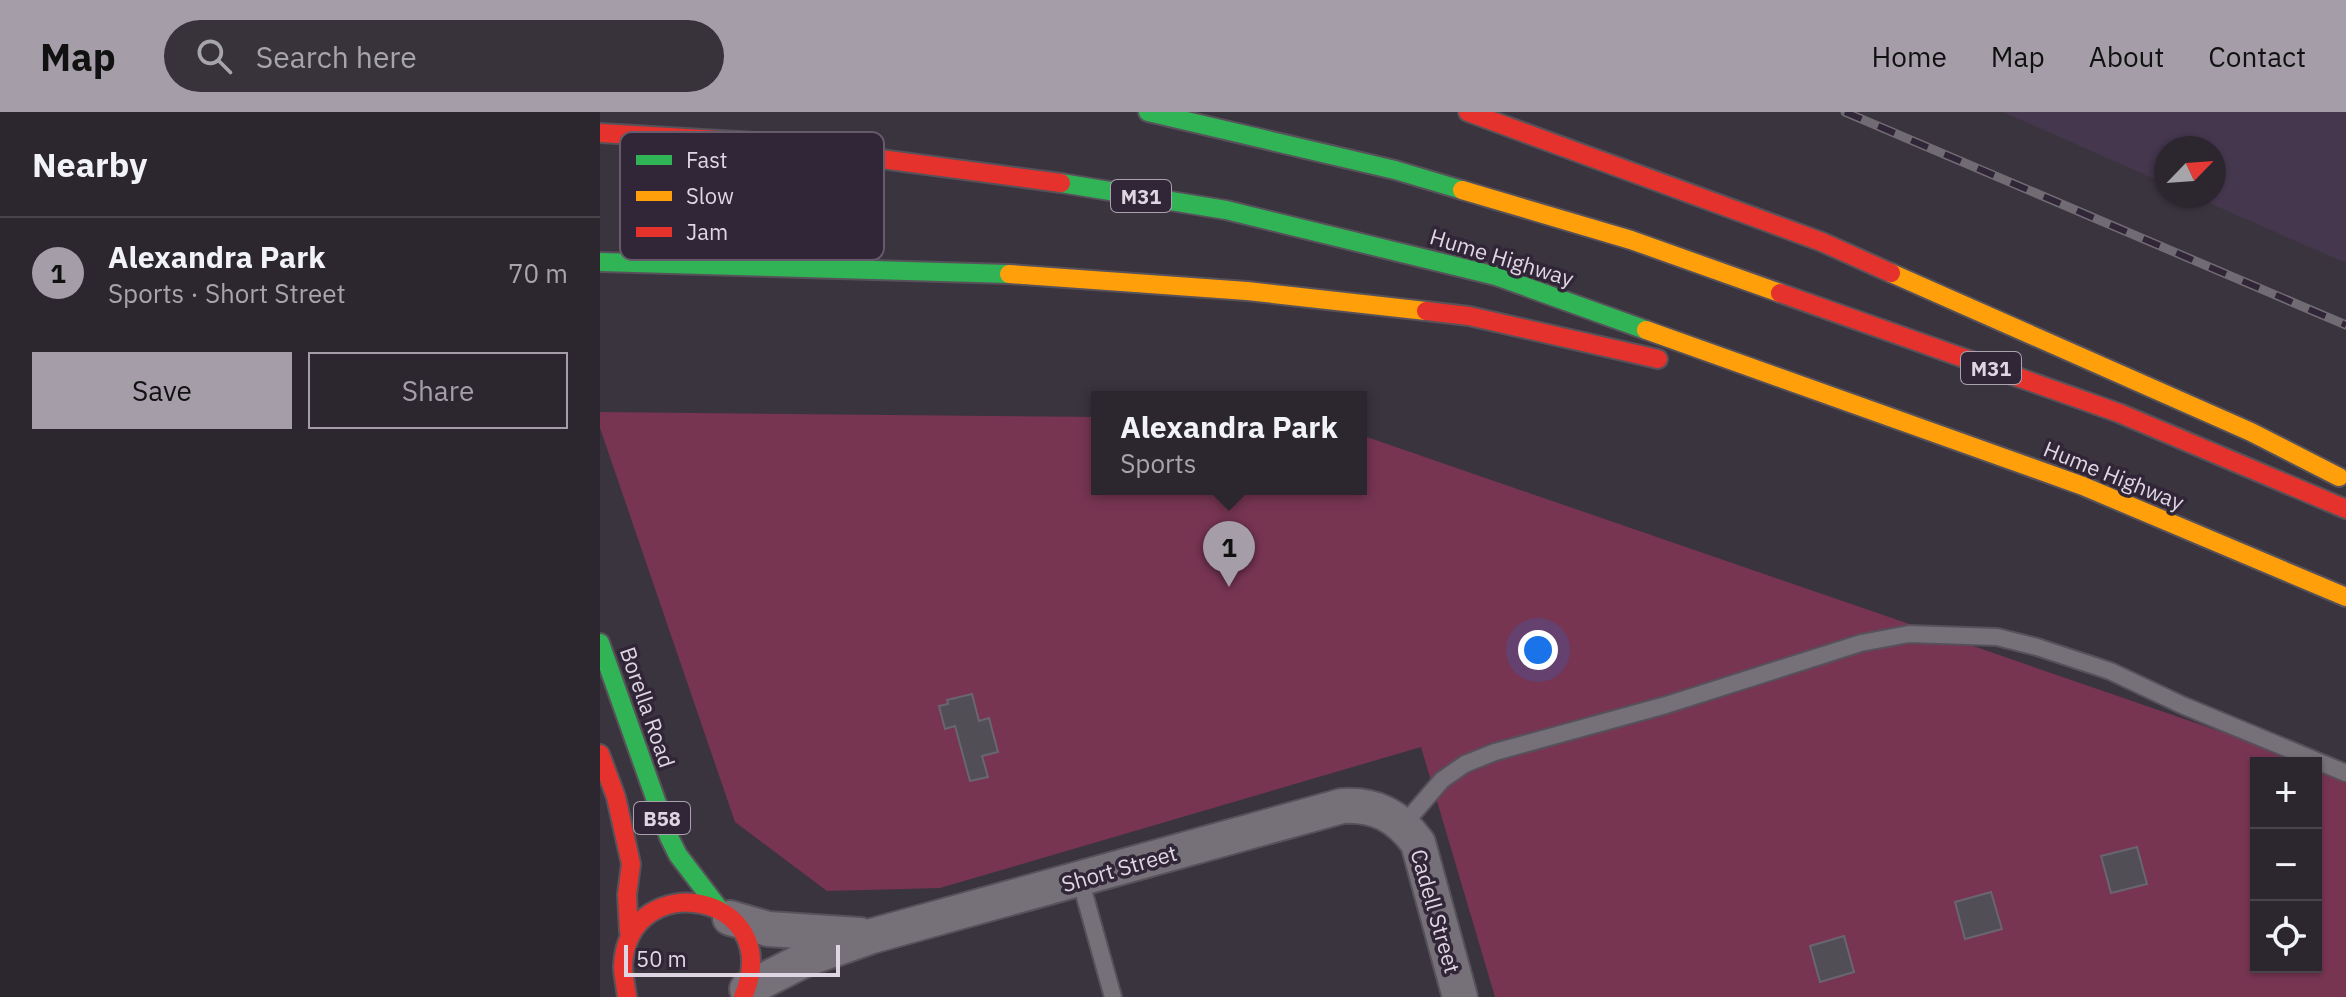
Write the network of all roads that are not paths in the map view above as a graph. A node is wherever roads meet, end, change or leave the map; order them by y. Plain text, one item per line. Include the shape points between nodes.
1 (1148, 112) edge
2 (1468, 112) edge
3 (600, 133) edge
4 (620, 134) edge
5 (884, 158) edge
6 (600, 262) edge
7 (1671, 362) dead end
8 (1701, 369) dead end
9 (1863, 408) junction
10 (2346, 481) edge
11 (2346, 509) edge
12 (2346, 597) edge
13 (600, 643) edge
14 (600, 754) edge
15 (2346, 773) edge
16 (1366, 805) joint
17 (1404, 824) junction
18 (1080, 879) junction
19 (725, 914) junction
20 (629, 931) junction
21 (872, 936) junction
22 (745, 993) edge
23 (627, 997) edge
24 (1113, 997) edge
25 (1460, 997) edge

1 - 11 main road, M31 via 1395,170 1631,240 2119,413
2 - 10 main road via 1822,242 2251,432
3 - 4 main road, Hume Highway / M31
5 - 9 main road, Hume Highway / M31 via 1226,210 1496,276
6 - 7 main road via 1068,276 1247,291 1469,316
8 - 9 main road
9 - 12 main road, Hume Highway / M31 via 2083,486
13 - 19 main road, Borella Road / B58 via 669,837
14 - 20 main road, B58 via 631,864
15 - 17 lane via 2110,671 2037,647 1997,637 1909,634 1861,643 1485,756 1442,780
16 - 17 street, Cadell Street
16 - 18 street, Short Street via 1342,806
17 - 25 street, Cadell Street via 1418,843
18 - 21 street, Short Street
18 - 24 lane
19 - 20 main road via 699,901 665,903 644,914
19 - 21 street, Short Street via 768,929
19 - 22 main road, B58 via 749,951
20 - 23 main road, B58 via 619,961
21 - 22 street, Short Street via 804,960

